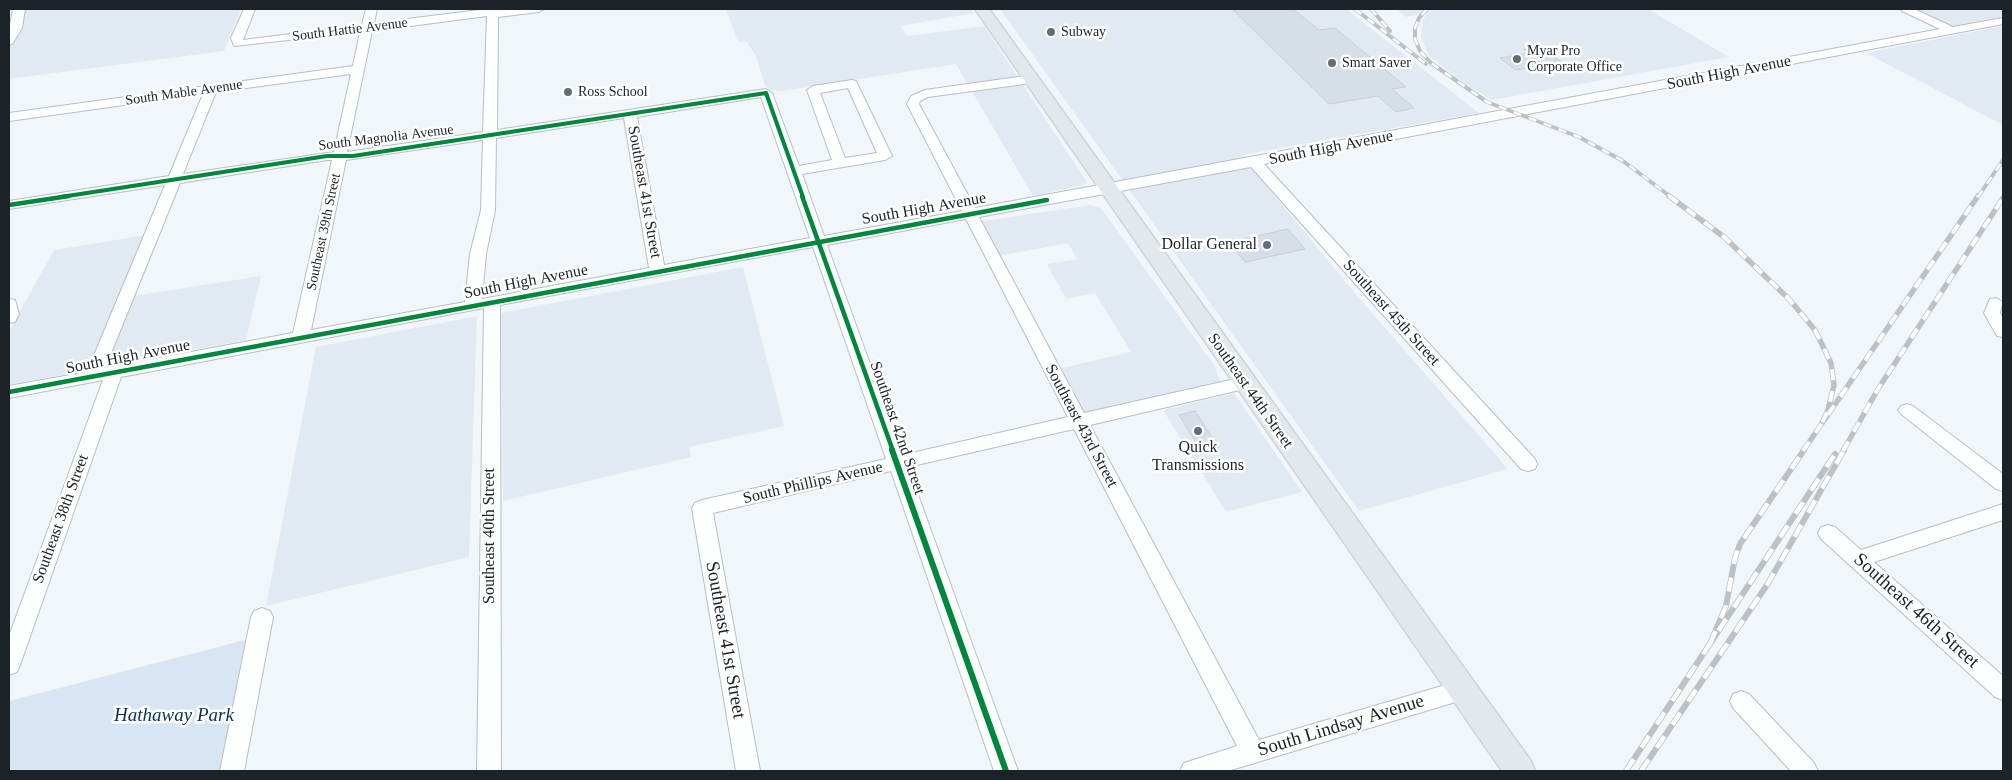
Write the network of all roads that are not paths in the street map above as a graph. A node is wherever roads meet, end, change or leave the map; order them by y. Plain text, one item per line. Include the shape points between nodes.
1 (19, 9) edge
2 (249, 9) edge
3 (371, 9) edge
4 (539, 9) edge
5 (982, 9) edge
6 (1906, 9) edge
7 (492, 12) edge
8 (2003, 21) edge
9 (367, 28) junction
10 (1952, 31) junction
11 (9, 41) edge
12 (359, 69) junction
13 (1032, 79) junction
14 (211, 90) junction
15 (766, 93) joint
16 (630, 113) junction
17 (9, 117) edge
18 (489, 135) junction
19 (340, 156) junction
20 (1254, 162) junction
21 (840, 163) junction
22 (794, 171) junction
23 (173, 179) junction
24 (1109, 188) junction
25 (9, 204) edge
26 (969, 214) junction
27 (818, 241) junction
28 (657, 271) junction
29 (482, 303) junction
30 (1996, 303) dead end
31 (2003, 332) edge
32 (301, 337) junction
33 (114, 373) junction
34 (92, 377) junction
35 (1244, 383) junction
36 (9, 392) edge
37 (1907, 410) dead end
38 (1079, 422) junction
39 (896, 464) junction
40 (1528, 464) dead end
41 (2003, 484) edge
42 (702, 508) joint
43 (2003, 512) edge
44 (1828, 533) dead end
45 (1858, 560) junction
46 (262, 617) dead end
47 (9, 665) edge
48 (1462, 690) junction
49 (2003, 690) edge
50 (1741, 701) dead end
51 (1253, 753) junction
52 (232, 771) edge
53 (489, 771) edge
54 (748, 771) edge
55 (1006, 771) edge
56 (1192, 771) edge
57 (1520, 771) edge
58 (1806, 771) edge

1 - 11 street via 16,28
2 - 9 street, South Hattie Avenue via 237,38 238,44
3 - 9 street, Southeast 39th Street
4 - 7 street, South Hattie Avenue
5 - 13 main road, Southeast 44th Street
6 - 10 street
7 - 9 street, South Hattie Avenue
7 - 18 street, Southeast 40th Street
8 - 10 street, South High Avenue
9 - 12 street, Southeast 39th Street
10 - 20 street, South High Avenue
12 - 14 street, South Mable Avenue
12 - 19 street, Southeast 39th Street
13 - 24 main road, Southeast 44th Street
13 - 26 street, Southeast 43rd Street via 915,98 913,104 917,114
14 - 17 street, South Mable Avenue
14 - 23 street
15 - 16 street, South Magnolia Avenue
15 - 22 street, Southeast 42nd Street
16 - 18 street, South Magnolia Avenue
16 - 28 street, Southeast 41st Street
18 - 19 street, South Magnolia Avenue
18 - 29 street, Southeast 40th Street via 488,210 478,254
19 - 23 street, South Magnolia Avenue
19 - 32 street, Southeast 39th Street
20 - 24 street, South High Avenue
20 - 40 street, Southeast 45th Street
21 - 21 street via 885,156 852,84 813,90
21 - 22 street
22 - 27 street, Southeast 42nd Street
23 - 25 street, South Magnolia Avenue
23 - 34 street
24 - 26 street, South High Avenue
24 - 35 main road, Southeast 44th Street
26 - 27 street, South High Avenue
26 - 38 street, Southeast 43rd Street
27 - 28 street, South High Avenue
27 - 39 street, Southeast 42nd Street
28 - 29 street, South High Avenue
29 - 32 street, South High Avenue
29 - 53 street, Southeast 40th Street
30 - 31 street via 1992,313
32 - 33 street, South High Avenue
33 - 34 street, South High Avenue
33 - 47 street, Southeast 38th Street
34 - 36 street, South High Avenue
35 - 38 street, South Phillips Avenue
35 - 48 main road, Southeast 44th Street
37 - 41 street
38 - 39 street, South Phillips Avenue
38 - 51 street, Southeast 43rd Street
39 - 42 street, South Phillips Avenue
39 - 55 street, Southeast 42nd Street
42 - 54 street, Southeast 41st Street
43 - 45 street
44 - 45 street, Southeast 46th Street
45 - 49 street, Southeast 46th Street
46 - 52 street
48 - 51 street, South Lindsay Avenue
48 - 57 main road, Southeast 44th Street
50 - 58 street
51 - 56 street, South Lindsay Avenue

